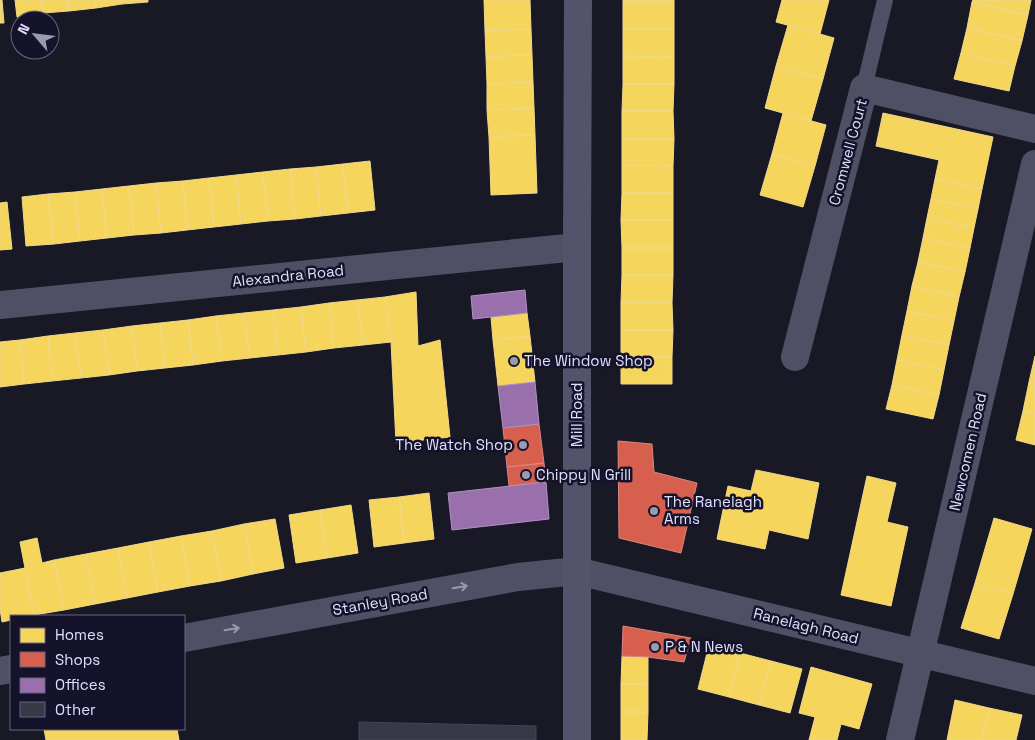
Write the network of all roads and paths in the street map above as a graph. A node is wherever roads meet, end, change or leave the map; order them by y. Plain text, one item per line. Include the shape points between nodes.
1 (578, 0) edge
2 (885, 0) edge
3 (864, 88) junction
4 (1035, 129) edge
5 (1035, 164) edge
6 (576, 247) junction
7 (0, 305) edge
8 (795, 357) dead end
9 (577, 571) junction
10 (185, 638) edge
11 (921, 653) junction
12 (1035, 681) edge
13 (577, 740) edge
14 (900, 740) edge

1 - 6 street, Mill Road
2 - 3 lane
3 - 4 street, Cromwell Court
3 - 8 street, Cromwell Court
5 - 11 street, Newcomen Road
6 - 7 street, Alexandra Road
6 - 9 street, Mill Road
10 -> 9 street, Stanley Road via 518,577
9 - 11 street, Ranelagh Road
9 - 13 street, Mill Road
11 - 12 street, Ranelagh Road
11 - 14 street, Newcomen Road

